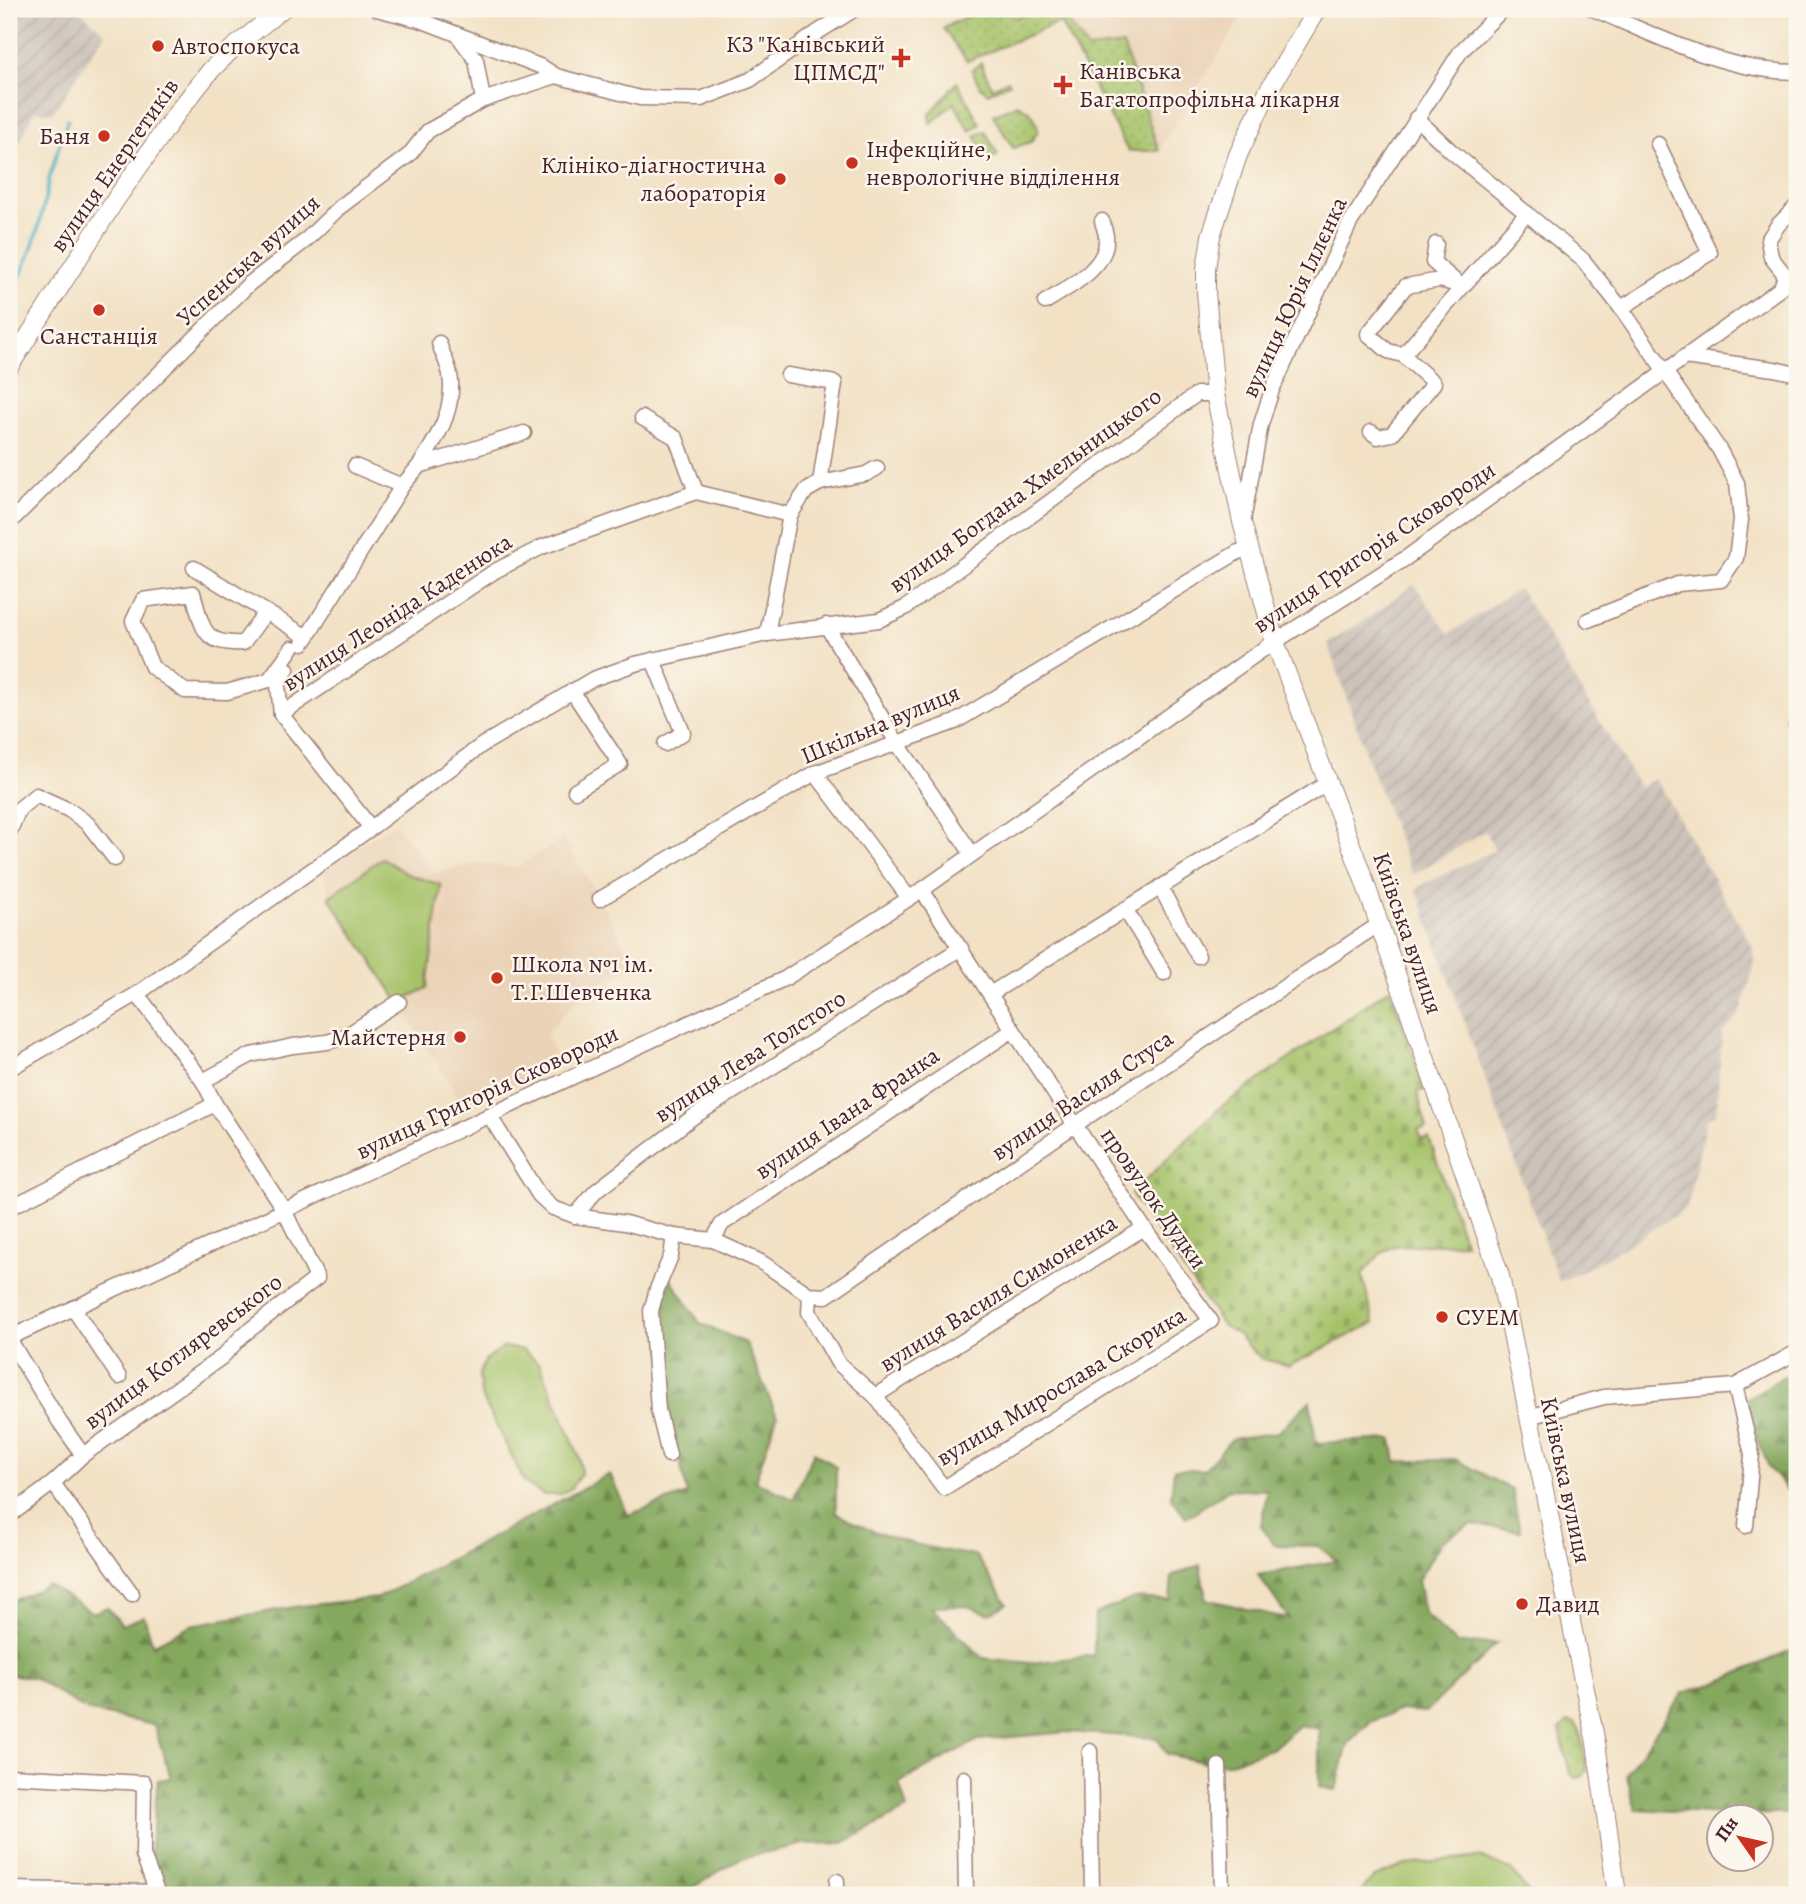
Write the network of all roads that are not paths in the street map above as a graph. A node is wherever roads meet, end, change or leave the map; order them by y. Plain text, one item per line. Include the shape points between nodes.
1 (282, 9) edge
2 (377, 9) edge
3 (408, 9) edge
4 (855, 9) edge
5 (1317, 9) edge
6 (1503, 9) edge
7 (1593, 9) edge
8 (423, 21) junction
9 (458, 37) junction
10 (1797, 72) edge
11 (556, 76) junction
12 (484, 100) junction
13 (1416, 118) junction
14 (1658, 144) dead end
15 (1797, 206) edge
16 (1527, 213) junction
17 (1102, 221) dead end
18 (1436, 244) dead end
19 (1461, 286) junction
20 (1045, 302) dead end
21 (1621, 308) junction
22 (439, 343) dead end
23 (1403, 355) junction
24 (1684, 357) junction
25 (9, 367) edge
26 (1663, 371) junction
27 (1797, 374) edge
28 (788, 375) dead end
29 (1215, 394) junction
30 (642, 418) dead end
31 (1371, 432) dead end
32 (524, 433) dead end
33 (355, 466) dead end
34 (419, 466) junction
35 (877, 468) dead end
36 (820, 483) junction
37 (402, 486) junction
38 (696, 492) junction
39 (790, 514) junction
40 (1242, 522) junction
41 (9, 523) edge
42 (1250, 549) junction
43 (194, 568) dead end
44 (219, 585) junction
45 (192, 593) junction
46 (265, 613) junction
47 (1588, 620) dead end
48 (826, 625) junction
49 (767, 634) junction
50 (307, 637) junction
51 (1275, 642) junction
52 (292, 648) dead end
53 (653, 660) junction
54 (572, 691) junction
55 (281, 714) junction
56 (896, 741) junction
57 (665, 744) dead end
58 (815, 773) junction
59 (1329, 782) junction
60 (575, 790) dead end
61 (371, 828) junction
62 (9, 833) edge
63 (972, 854) junction
64 (115, 859) dead end
65 (1160, 887) junction
66 (922, 890) junction
67 (909, 898) junction
68 (600, 899) dead end
69 (1125, 909) junction
70 (1378, 925) junction
71 (961, 948) junction
72 (1198, 956) dead end
73 (1164, 973) dead end
74 (137, 994) junction
75 (990, 994) junction
76 (399, 1002) dead end
77 (1013, 1030) junction
78 (9, 1069) edge
79 (203, 1081) junction
80 (215, 1104) junction
81 (489, 1115) junction
82 (1075, 1125) junction
83 (9, 1208) edge
84 (284, 1210) junction
85 (575, 1216) junction
86 (1144, 1228) junction
87 (674, 1236) junction
88 (713, 1240) junction
89 (810, 1295) junction
90 (73, 1308) junction
91 (1211, 1321) joint
92 (9, 1339) edge
93 (1797, 1352) edge
94 (119, 1377) dead end
95 (1735, 1385) junction
96 (875, 1396) junction
97 (1528, 1417) junction
98 (83, 1455) junction
99 (668, 1455) dead end
100 (53, 1483) junction
101 (9, 1516) edge
102 (1746, 1526) dead end
103 (132, 1594) dead end
104 (1090, 1751) dead end
105 (1219, 1766) dead end
106 (9, 1776) edge
107 (964, 1778) dead end
108 (9, 1889) edge
109 (157, 1894) edge
110 (966, 1895) edge
111 (1092, 1895) edge
112 (1222, 1895) edge
113 (1617, 1895) edge

1 - 25 main road, вулиця Енергетиків via 232,48 176,114
2 - 8 street
3 - 8 street
4 - 11 street via 750,80 701,99 640,98
5 - 29 main road, Київська вулиця via 1267,93 1211,236 1206,292
6 - 13 street, вулиця Юрія Іллєнка via 1461,51
7 - 10 street via 1717,59 1772,72
8 - 9 street
9 - 11 street
9 - 12 street via 476,60
11 - 12 street, Успенська вулиця
12 - 41 street, Успенська вулиця via 428,131 409,155 249,285
13 - 16 street
13 - 40 street, вулиця Юрія Іллєнка via 1350,223 1272,390
14 - 21 street via 1710,253
15 - 24 street, вулиця Григорія Сковороди via 1768,240 1771,257 1785,275 1781,288
16 - 19 street
16 - 21 street via 1583,260
17 - 20 street via 1107,239 1098,264
18 - 19 street via 1433,262
19 - 23 street
19 - 23 street via 1440,280 1406,286 1368,334 1388,351
21 - 26 street
22 - 34 street, вулиця Леоніда Каденюка via 450,374 450,407
23 - 31 street via 1434,383 1392,434 1378,437
24 - 26 street, вулиця Григорія Сковороди
24 - 27 street
26 - 47 street via 1720,449 1737,483 1741,520 1736,558 1721,580 1678,584
26 - 51 street, вулиця Григорія Сковороди via 1406,558
28 - 36 street via 835,383
29 - 40 main road, Київська вулиця
29 - 48 street, вулиця Богдана Хмельницького via 1198,394 905,608 879,620
30 - 38 street via 676,438
32 - 34 street
33 - 37 street
34 - 37 street, вулиця Леоніда Каденюка
35 - 36 street
36 - 39 street via 806,491
37 - 50 street, вулиця Леоніда Каденюка
38 - 39 street
38 - 55 street, вулиця Леоніда Каденюка via 542,547 495,571
39 - 49 street
40 - 42 main road, Київська вулиця
42 - 51 main road, Київська вулиця
42 - 56 street, Шкільна вулиця via 955,722
43 - 44 street, вулиця Леоніда Каденюка
44 - 45 street
44 - 46 street, вулиця Леоніда Каденюка
45 - 46 street via 205,632 222,644 243,643
45 - 52 street via 144,600 133,621 152,667 185,691 227,692 269,680
46 - 50 street, вулиця Леоніда Каденюка
48 - 49 street, вулиця Богдана Хмельницького
48 - 56 street
49 - 53 street, вулиця Богдана Хмельницького
50 - 55 street, вулиця Леоніда Каденюка via 278,685
51 - 59 main road, Київська вулиця
51 - 63 street, вулиця Григорія Сковороди
53 - 54 street, вулиця Богдана Хмельницького via 593,679
53 - 57 street via 683,733
54 - 60 street via 620,764
54 - 61 street, вулиця Богдана Хмельницького via 482,745
55 - 61 street
56 - 58 street, Шкільна вулиця
56 - 63 street
58 - 67 street
58 - 68 street, Шкільна вулиця
59 - 65 street
59 - 70 main road, Київська вулиця
61 - 74 street, вулиця Богдана Хмельницького
62 - 64 street via 19,809 36,795 88,824
63 - 66 street, вулиця Григорія Сковороди
65 - 69 street
65 - 72 street
66 - 67 street, вулиця Григорія Сковороди
66 - 71 street, провулок Дудки
67 - 81 street, вулиця Григорія Сковороди via 786,978
69 - 73 street
69 - 75 street
70 - 82 street, вулиця Василя Стуса
70 - 97 main road, Київська вулиця via 1500,1276
71 - 75 street, провулок Дудки
71 - 85 street, вулиця Лева Толстого via 693,1116 596,1191
74 - 78 street, вулиця Богдана Хмельницького
74 - 79 street
75 - 77 street, провулок Дудки
76 - 79 street via 344,1037 251,1055
77 - 82 street, провулок Дудки
77 - 88 street, вулиця Івана Франка via 722,1224
79 - 80 street
80 - 83 street
80 - 84 street
81 - 84 street, вулиця Григорія Сковороди
81 - 85 street via 539,1195 553,1208
82 - 86 street, провулок Дудки
82 - 89 street, вулиця Василя Стуса via 825,1296
84 - 90 street, вулиця Григорія Сковороди
84 - 98 street, вулиця Котляревського via 317,1278 222,1357
85 - 87 street
86 - 91 street, провулок Дудки
86 - 96 street, вулиця Василя Симоненка
87 - 88 street
87 - 99 street via 651,1311 658,1410
88 - 89 street via 761,1262
89 - 96 street, вулиця Мирослава Скорика via 809,1312 838,1363
90 - 92 street, вулиця Григорія Сковороди
90 - 94 street
91 - 96 street, вулиця Мирослава Скорика via 944,1488
92 - 98 street, вулиця Григорія Сковороди
93 - 95 street
95 - 97 street via 1604,1397
95 - 102 street via 1752,1454
97 - 113 main road, Київська вулиця via 1596,1743
98 - 100 street, вулиця Котляревського
100 - 101 street, вулиця Котляревського
100 - 103 street
104 - 111 street
105 - 112 street
106 - 109 street via 144,1783 142,1855
107 - 110 street
108 - 109 street

